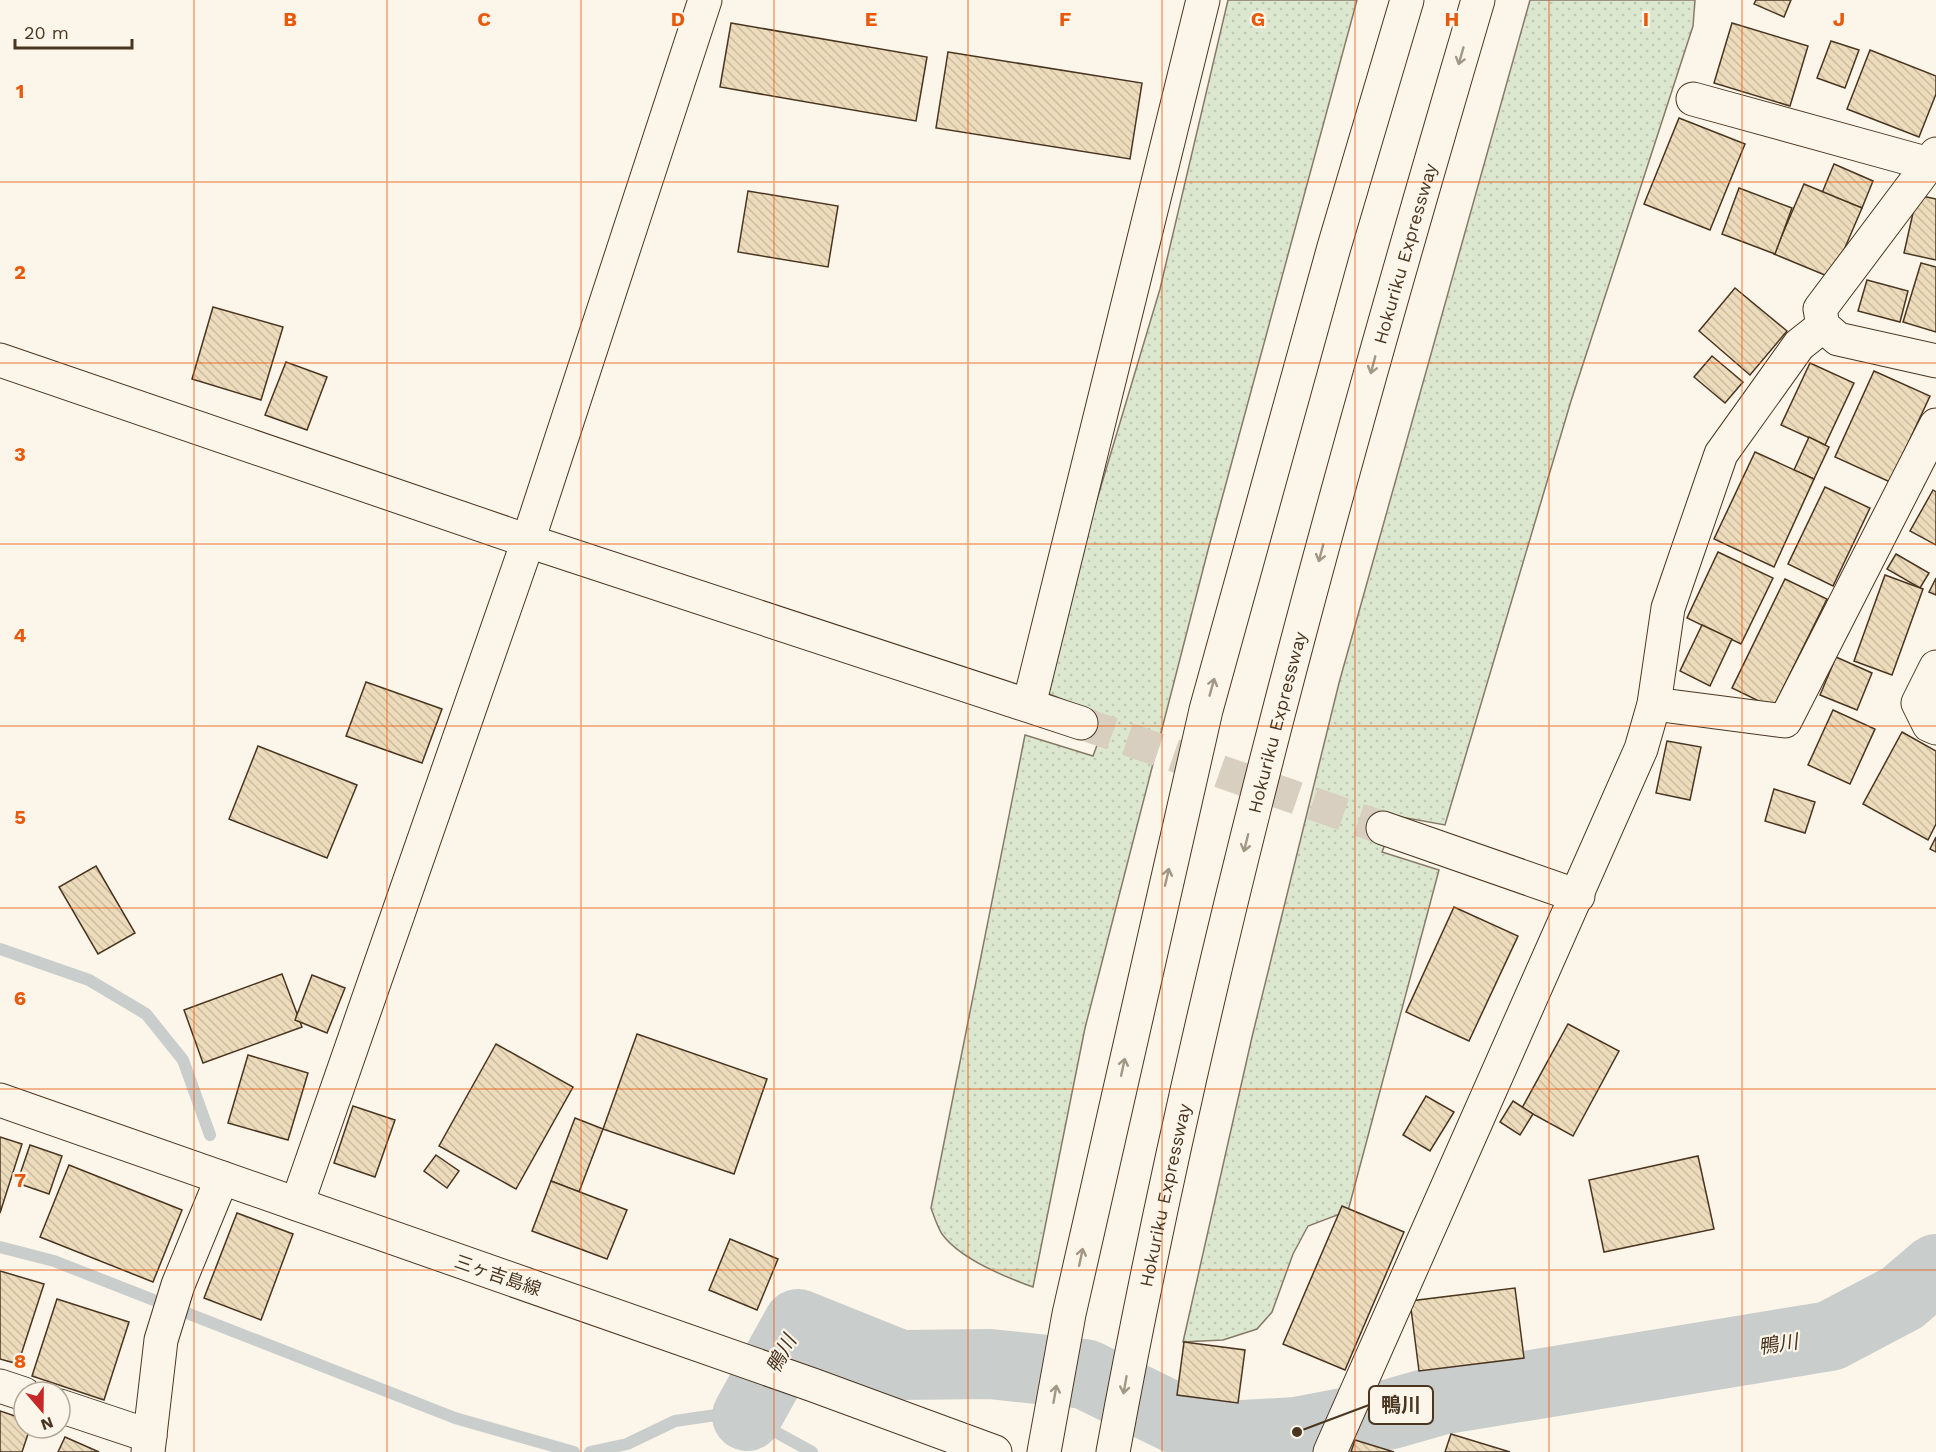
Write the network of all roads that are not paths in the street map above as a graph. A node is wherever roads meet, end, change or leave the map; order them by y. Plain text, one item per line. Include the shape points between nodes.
1 (705, 0) edge
2 (1203, 0) edge
3 (1407, 0) edge
4 (1478, 0) edge
5 (1693, 99) dead end
6 (1934, 162) edge
7 (1823, 326) junction
8 (0, 360) edge
9 (1936, 361) edge
10 (1936, 425) edge
11 (528, 541) junction
12 (1936, 667) edge
13 (1654, 704) junction
14 (1029, 705) junction
15 (1081, 723) tunnel mouth
16 (1936, 729) edge
17 (1383, 828) tunnel mouth
18 (1578, 896) junction
19 (0, 1100) edge
20 (222, 1178) junction
21 (297, 1204) junction
22 (72, 1411) edge
23 (149, 1444) edge
24 (995, 1452) edge
25 (1044, 1452) edge
26 (1113, 1452) edge
27 (1330, 1452) edge

1 - 11 main road
2 - 14 main road
25 -> 3 main road via 1069,1314 1206,710
4 -> 26 main road, Hokuriku Expressway via 1401,260 1280,703 1194,1059
5 - 6 main road
6 - 7 main road via 1820,309
7 - 9 main road via 1838,339
7 - 13 main road via 1799,345 1721,454 1668,608
8 - 11 main road
10 - 13 main road via 1785,721
11 - 14 main road
11 - 21 main road
12 - 16 main road via 1918,703 1929,725
13 - 18 main road via 1641,749
14 - 15 main road
17 - 18 main road
18 - 27 main road
19 - 20 main road, 三ヶ吉島線
20 - 21 main road, 三ヶ吉島線
20 - 23 main road via 160,1340
21 - 24 main road, 三ヶ吉島線
22 - 23 main road

